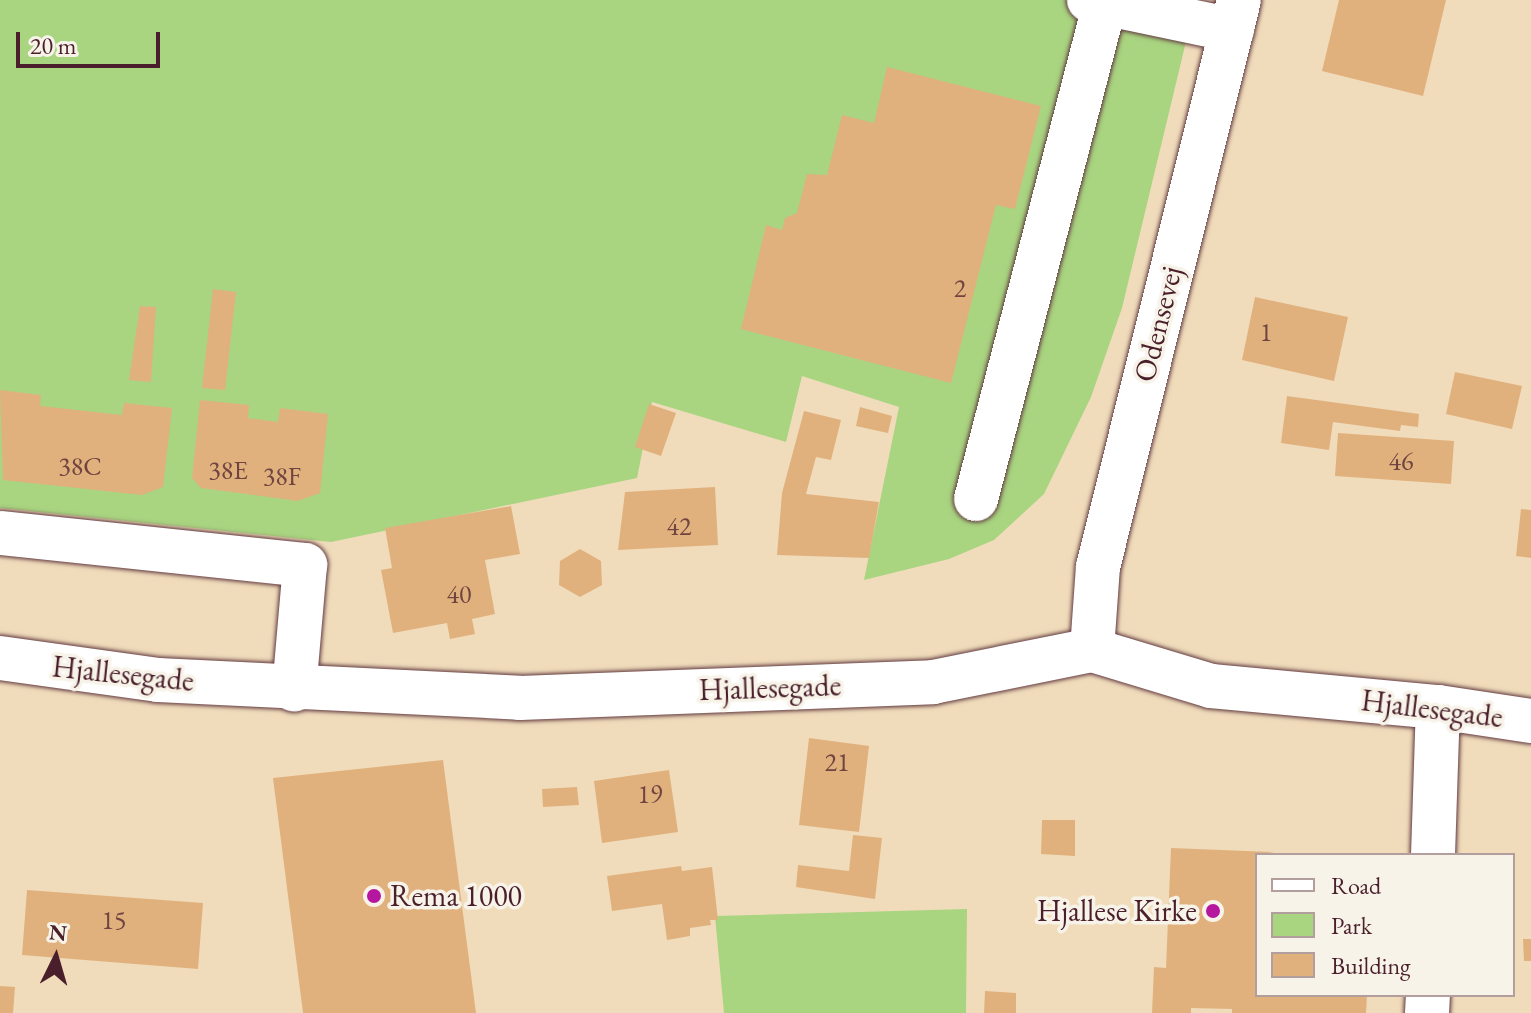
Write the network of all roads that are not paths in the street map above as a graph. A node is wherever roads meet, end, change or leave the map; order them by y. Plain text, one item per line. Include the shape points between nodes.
1 (1097, 2) edge
2 (1235, 15) edge
3 (976, 499) dead end
4 (0, 533) edge
5 (1092, 650) junction
6 (0, 658) edge
7 (294, 690) junction
8 (1438, 707) junction
9 (1531, 721) edge
10 (1433, 853) edge

1 - 2 street
1 - 3 street
2 - 5 street, Odensevej via 1098,567
4 - 7 street via 305,565
5 - 7 street, Hjallesegade via 933,682 520,698
5 - 8 street, Hjallesegade via 1211,686
6 - 7 street, Hjallesegade via 158,680
8 - 9 street, Hjallesegade
8 - 10 street

